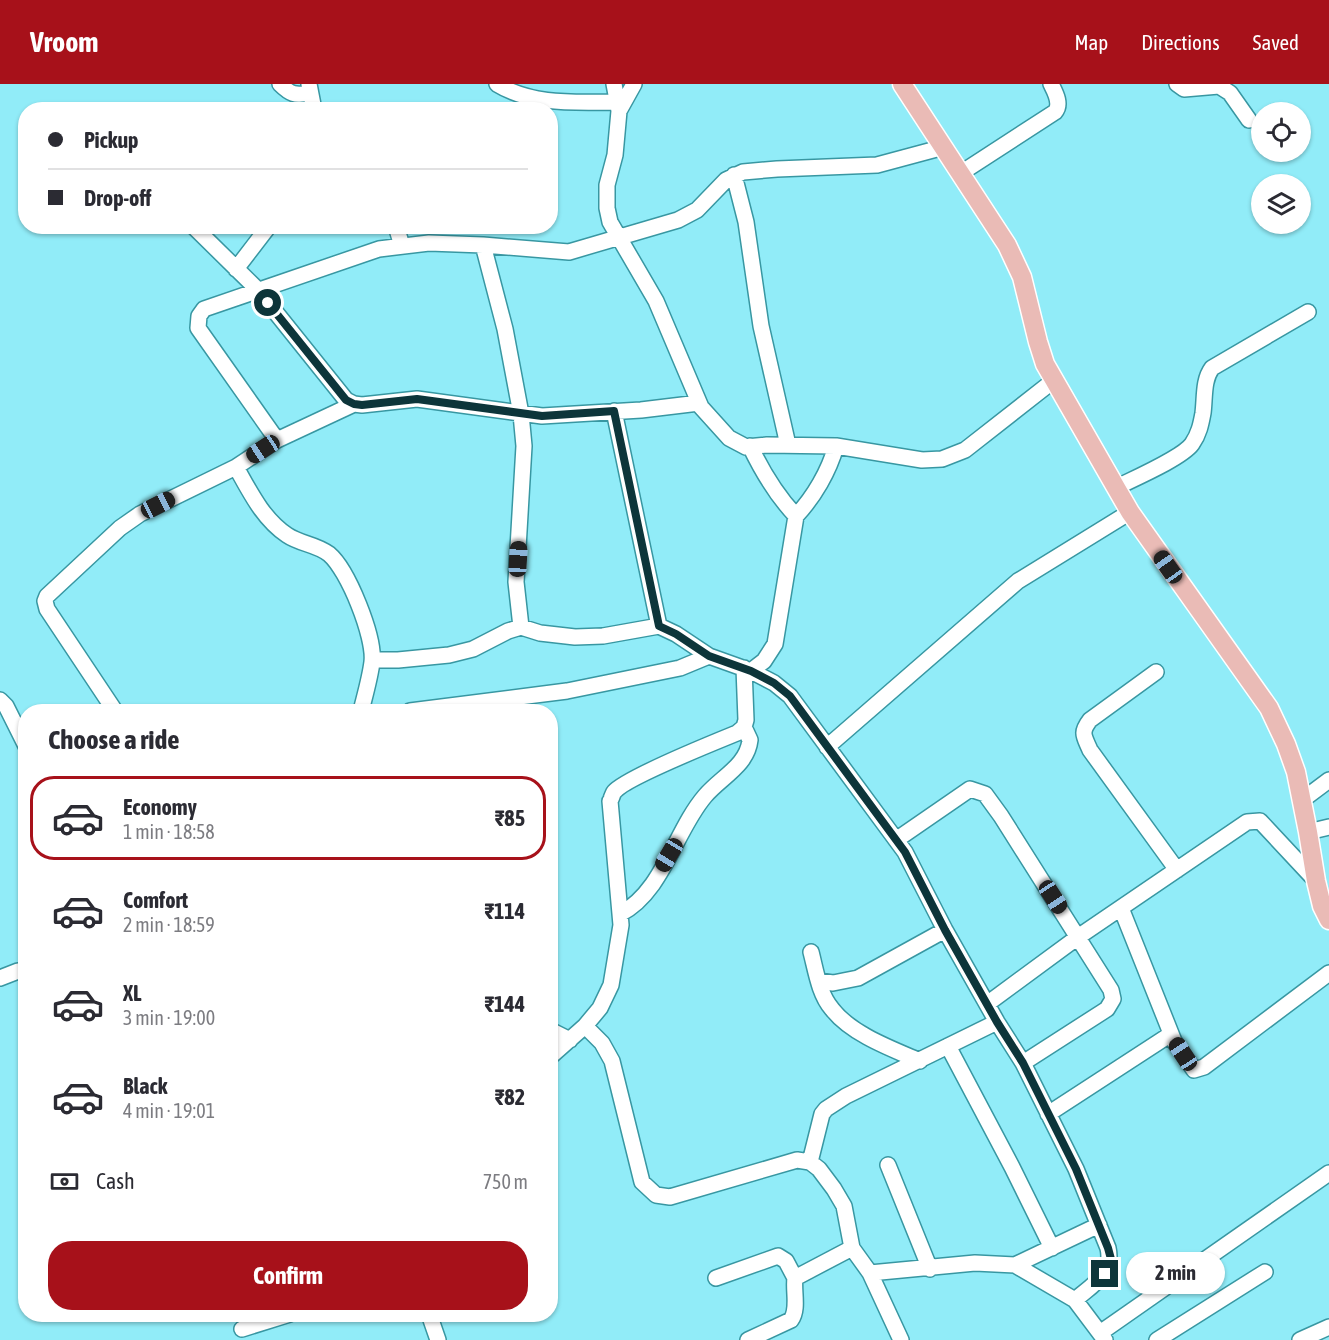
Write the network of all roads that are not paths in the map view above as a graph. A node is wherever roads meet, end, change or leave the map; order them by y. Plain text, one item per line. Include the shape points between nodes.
1 (280, 84) edge
2 (497, 84) edge
3 (614, 84) edge
4 (634, 84) edge
5 (902, 84) edge
6 (1051, 84) edge
7 (1178, 84) edge
8 (309, 88) edge
9 (618, 107) junction
10 (1249, 120) dead end
11 (944, 147) junction
12 (961, 173) junction
13 (734, 175) junction
14 (200, 234) edge
15 (263, 234) edge
16 (398, 234) edge
17 (619, 237) junction
18 (483, 245) junction
19 (402, 246) junction
20 (236, 269) junction
21 (257, 290) junction
22 (1308, 312) dead end
23 (1053, 381) junction
24 (699, 403) junction
25 (354, 404) junction
26 (614, 411) junction
27 (521, 414) junction
28 (277, 440) junction
29 (788, 445) junction
30 (750, 446) junction
31 (836, 446) junction
32 (236, 467) junction
33 (1115, 488) junction
34 (1130, 512) junction
35 (796, 516) junction
36 (659, 626) junction
37 (521, 627) junction
38 (709, 656) junction
39 (373, 660) junction
40 (747, 669) junction
41 (1156, 672) dead end
42 (0, 700) edge
43 (110, 704) edge
44 (363, 704) edge
45 (500, 704) edge
46 (744, 727) junction
47 (18, 730) edge
48 (828, 747) junction
49 (1329, 780) edge
50 (1301, 801) junction
51 (1329, 827) edge
52 (1308, 832) junction
53 (896, 840) junction
54 (1177, 870) junction
55 (1316, 881) junction
56 (1121, 908) junction
57 (620, 914) junction
58 (1329, 920) edge
59 (945, 930) junction
60 (1078, 937) junction
61 (811, 952) dead end
62 (18, 971) edge
63 (1329, 973) edge
64 (0, 978) edge
65 (819, 981) junction
66 (987, 1004) junction
67 (997, 1022) junction
68 (585, 1026) junction
69 (558, 1034) edge
70 (1171, 1034) junction
71 (570, 1040) junction
72 (948, 1046) junction
73 (558, 1051) edge
74 (920, 1060) junction
75 (1023, 1063) junction
76 (1048, 1114) junction
77 (810, 1161) junction
78 (888, 1165) dead end
79 (1329, 1173) edge
80 (1099, 1225) junction
81 (852, 1248) junction
82 (1052, 1248) junction
83 (1015, 1265) junction
84 (930, 1269) junction
85 (1265, 1272) dead end
86 (870, 1273) junction
87 (716, 1278) dead end
88 (795, 1278) junction
89 (1075, 1300) junction
90 (264, 1322) edge
91 (432, 1322) edge
92 (1329, 1327) edge
93 (242, 1329) dead end
94 (1102, 1337) edge
95 (438, 1340) edge
96 (748, 1340) edge
97 (901, 1340) edge
98 (1157, 1340) edge
99 (1300, 1340) edge

1 - 8 street via 297,96
2 - 9 street via 523,97
3 - 9 street
4 - 9 street
5 - 11 main road
6 - 12 street via 1058,104 1055,112
7 - 10 street via 1184,89 1219,86 1230,93
9 - 17 street via 607,208
11 - 12 main road
11 - 13 street via 877,165 755,170
12 - 23 main road via 1002,236 1022,277 1038,342
13 - 17 street via 688,216
13 - 29 street via 746,222 761,326
14 - 20 street
15 - 20 street
16 - 19 street
17 - 18 street via 568,252
17 - 24 street via 656,301
18 - 19 street
18 - 27 street via 505,329
19 - 21 street via 379,249
20 - 21 street
21 - 25 street via 346,400
21 - 28 street via 204,309 197,322
22 - 33 street via 1212,368 1206,376 1200,429 1192,445
23 - 31 street via 965,450 942,459 922,460
23 - 33 main road
24 - 26 street
24 - 30 street via 729,438
25 - 27 street via 417,399
25 - 28 street
26 - 27 street
26 - 36 street
27 - 37 street via 524,446 516,582
28 - 32 street
29 - 30 street
29 - 31 street
30 - 35 street
31 - 35 street via 831,462
32 - 39 street via 267,517 289,537 330,555 363,610
32 - 43 street via 140,514 47,596 47,609
33 - 34 main road
34 - 48 street via 1018,581
34 - 50 main road via 1269,708 1296,772
35 - 40 street via 775,644 764,661
36 - 37 street via 575,637
36 - 38 street
37 - 39 street via 473,649 449,655
38 - 40 street
38 - 45 street via 680,668
39 - 44 street
40 - 46 street
40 - 48 street via 790,696
41 - 54 street via 1090,720 1084,736 1090,750
42 - 47 street
46 - 57 street via 750,740 746,755 704,797 638,903
46 - 57 street via 639,776 614,792 610,809
48 - 53 street
49 - 50 street
50 - 52 main road
51 - 52 street
52 - 55 main road
53 - 59 street
53 - 60 street via 970,789 985,794
54 - 55 street via 1247,822 1260,821
54 - 56 street
55 - 58 main road
56 - 60 street
56 - 70 street
57 - 68 street via 611,985 600,1008
59 - 65 street via 858,978 833,983
59 - 66 street
60 - 66 street
60 - 75 street via 1113,999 1107,1009
61 - 65 street
62 - 64 street
63 - 70 street via 1198,1070 1191,1068
65 - 74 street via 832,1010 847,1023 886,1047
66 - 67 street
67 - 72 street
67 - 75 street
68 - 71 street
68 - 77 street via 602,1043 612,1061 642,1182 656,1195 670,1197 796,1160
69 - 71 street
70 - 76 street
71 - 73 street
72 - 74 street
72 - 82 street
74 - 77 street via 826,1109
75 - 76 street
76 - 80 street
77 - 81 street via 844,1206
78 - 84 street
79 - 94 street
80 - 82 street
80 - 89 street via 1111,1259 1105,1274
81 - 86 street
81 - 88 street
82 - 83 street
83 - 84 street via 975,1263
83 - 89 street
84 - 86 street
85 - 98 street
86 - 97 street
87 - 88 street via 778,1256 786,1261
88 - 96 street via 795,1314 791,1320
89 - 94 street
90 - 93 street
91 - 95 street
92 - 99 street

